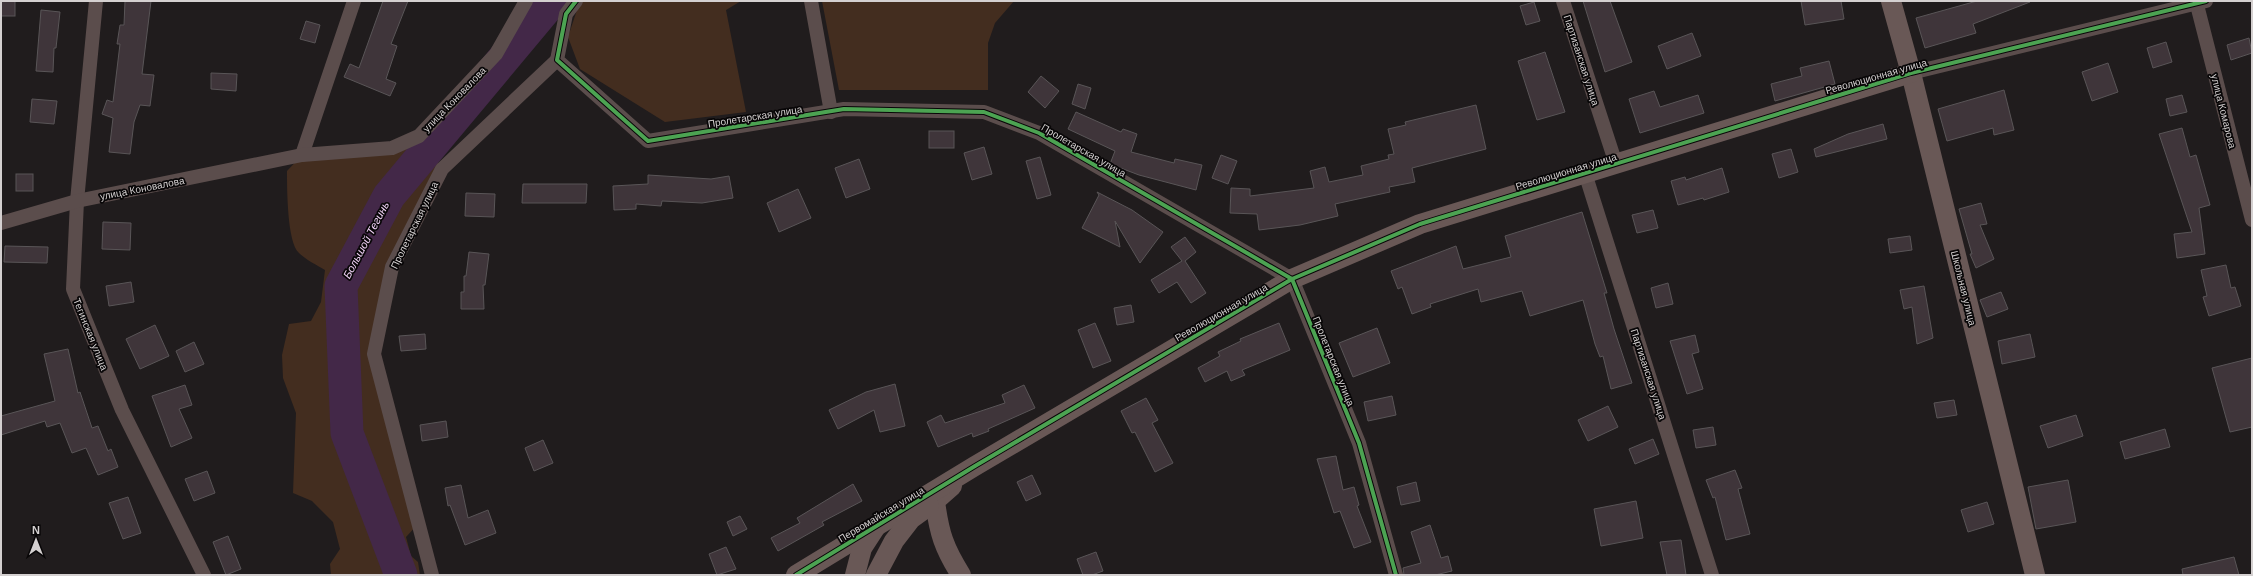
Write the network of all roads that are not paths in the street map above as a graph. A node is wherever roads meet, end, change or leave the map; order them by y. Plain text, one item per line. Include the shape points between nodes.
1 (96, 1) edge
2 (354, 1) edge
3 (526, 1) edge
4 (576, 1) edge
5 (811, 1) edge
6 (1563, 1) edge
7 (1891, 1) edge
8 (2200, 2) edge
9 (557, 60) junction
10 (1911, 73) junction
11 (831, 112) junction
12 (302, 155) junction
13 (1616, 164) junction
14 (1585, 173) junction
15 (77, 201) junction
16 (2252, 220) edge
17 (1, 223) edge
18 (1292, 279) junction
19 (975, 466) junction
20 (936, 502) junction
21 (876, 526) junction
22 (204, 575) edge
23 (432, 575) edge
24 (796, 575) edge
25 (855, 575) edge
26 (876, 575) edge
27 (961, 575) edge
28 (1396, 575) edge
29 (1712, 575) edge
30 (2035, 575) edge

1 - 15 street, Тегинская улица
2 - 12 street
3 - 12 street, улица Коновалова via 496,54 419,136 392,148
4 - 9 street via 566,14
5 - 11 street
6 - 13 street, Партизанская улица
7 - 10 street, Школьная улица
8 - 10 street, Революционная улица
8 - 16 street, улица Комарова
9 - 11 street, Пролетарская улица via 648,141
9 - 23 street, Пролетарская улица via 442,169 392,267 374,354
10 - 13 street, Революционная улица
10 - 30 street, Школьная улица
11 - 18 street, Пролетарская улица via 844,109 984,112 1039,133
12 - 15 street, улица Коновалова
13 - 14 street, Революционная улица
14 - 18 street, Революционная улица via 1420,224
14 - 29 street, Партизанская улица
15 - 17 street, улица Коновалова
15 - 22 street, Тегинская улица via 73,289 122,410
18 - 19 street, Революционная улица
18 - 28 street, Пролетарская улица via 1359,443
19 - 20 street, Первомайская улица
19 - 21 street, Первомайская улица
20 - 26 street via 911,519 894,541
20 - 27 street, Первомайская улица via 939,531 950,558
21 - 24 street, Первомайская улица
21 - 25 street via 862,548

